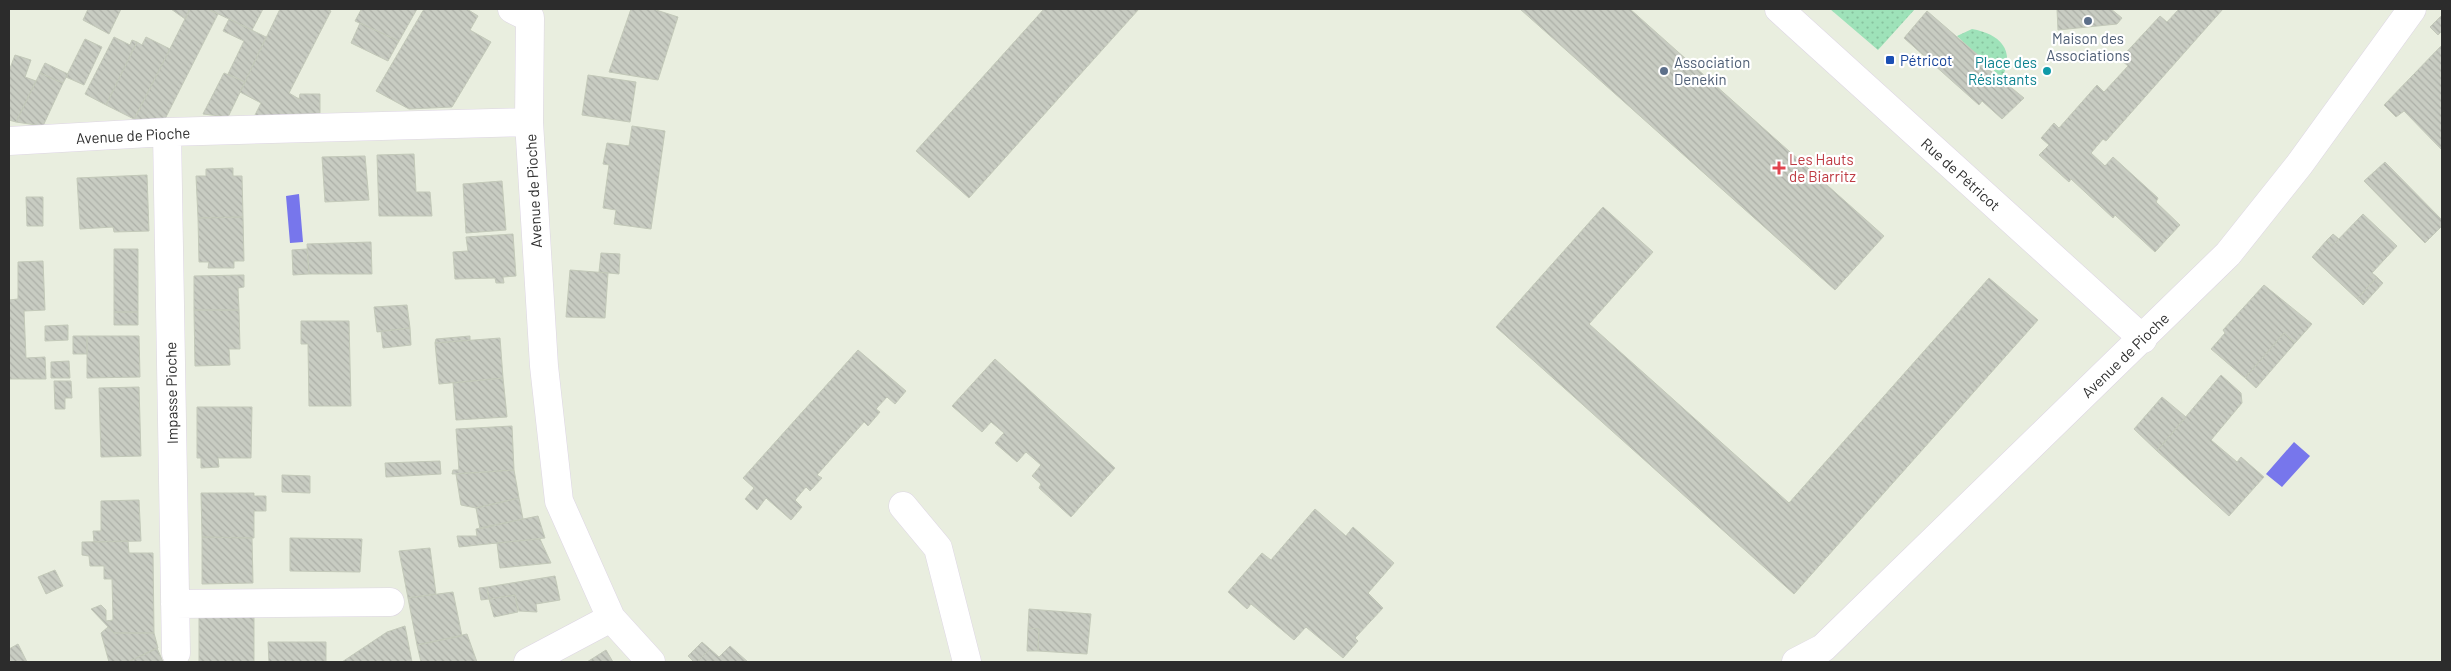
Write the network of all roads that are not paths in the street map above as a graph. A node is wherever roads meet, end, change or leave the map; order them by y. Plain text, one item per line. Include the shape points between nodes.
1 (512, 9) edge
2 (1779, 9) edge
3 (2412, 9) edge
4 (529, 122) junction
5 (167, 132) junction
6 (9, 141) edge
7 (2143, 339) junction
8 (903, 506) dead end
9 (390, 602) dead end
10 (175, 604) junction
11 (611, 618) junction
12 (176, 653) dead end
13 (528, 662) edge
14 (652, 662) edge
15 (967, 662) edge
16 (1796, 662) edge

1 - 4 street via 530,18
2 - 7 street, Rue de Pétricot
3 - 7 street, Avenue de Pioche via 2299,165 2228,254
4 - 5 street, Avenue de Pioche
4 - 11 street, Avenue de Pioche via 544,366 559,501
5 - 6 street, Avenue de Pioche
5 - 10 street, Impasse Pioche
7 - 16 street, Avenue de Pioche via 1823,648
8 - 15 street via 938,548
9 - 10 street
10 - 12 street, Impasse Pioche
11 - 13 street
11 - 14 street, Avenue de Pioche

